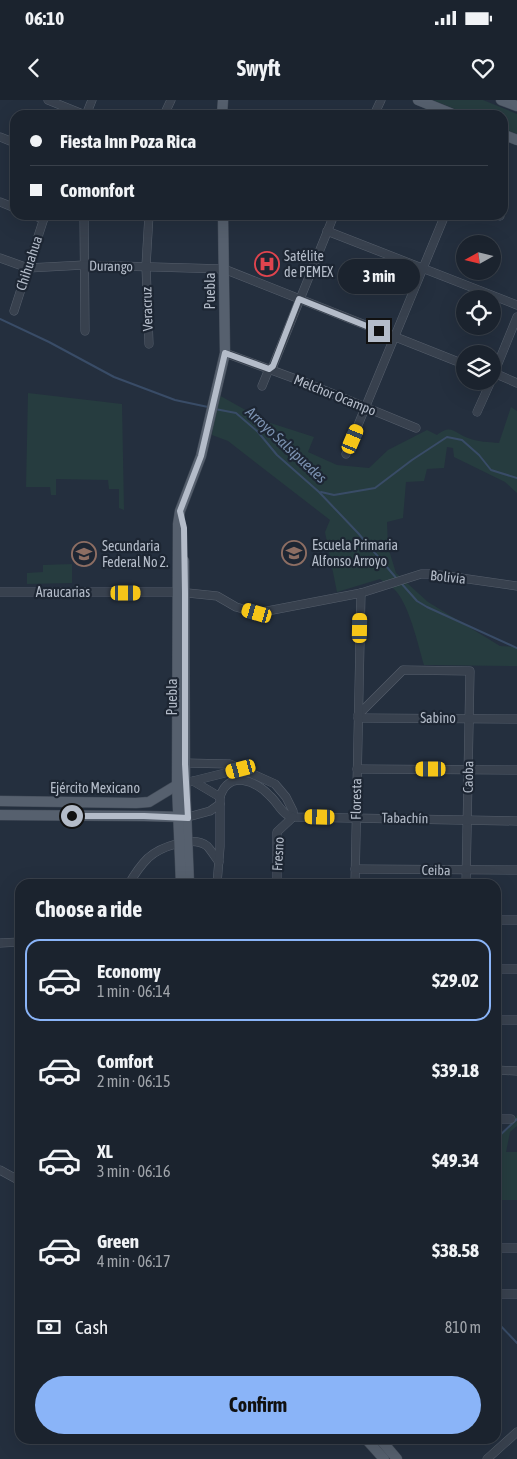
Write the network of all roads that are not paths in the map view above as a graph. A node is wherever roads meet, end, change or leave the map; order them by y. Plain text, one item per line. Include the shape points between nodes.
1 (48, 100) edge
2 (418, 100) edge
3 (501, 100) edge
4 (517, 106) edge
5 (73, 110) edge
6 (443, 110) edge
7 (43, 220) edge
8 (84, 220) edge
9 (149, 220) edge
10 (223, 220) edge
11 (332, 220) edge
12 (443, 220) edge
13 (327, 231) junction
14 (0, 258) edge
15 (84, 265) junction
16 (146, 266) junction
17 (28, 268) junction
18 (423, 268) junction
19 (224, 270) junction
20 (299, 299) junction
21 (517, 305) edge
22 (14, 311) dead end
23 (517, 317) edge
24 (85, 331) dead end
25 (395, 337) junction
26 (149, 344) dead end
27 (501, 357) edge
28 (224, 358) junction
29 (456, 361) dead end
30 (269, 369) junction
31 (501, 379) edge
32 (517, 383) edge
33 (262, 386) dead end
34 (487, 390) edge
35 (366, 407) junction
36 (477, 412) dead end
37 (416, 428) dead end
38 (346, 454) dead end
39 (517, 586) edge
40 (0, 592) edge
41 (181, 593) junction
42 (361, 593) junction
43 (358, 716) junction
44 (469, 719) junction
45 (517, 719) edge
46 (185, 764) junction
47 (357, 768) junction
48 (241, 769) junction
49 (468, 770) junction
50 (517, 770) edge
51 (185, 783) junction
52 (220, 800) junction
53 (0, 801) edge
54 (148, 802) junction
55 (0, 815) edge
56 (144, 816) junction
57 (183, 817) junction
58 (293, 817) junction
59 (356, 817) junction
60 (467, 819) junction
61 (517, 820) edge
62 (184, 842) junction
63 (219, 862) junction
64 (355, 869) junction
65 (466, 870) junction
66 (517, 870) edge
67 (134, 879) edge
68 (181, 879) edge
69 (188, 879) edge
70 (217, 879) edge
71 (276, 879) edge
72 (355, 879) edge
73 (466, 879) edge
74 (501, 920) edge
75 (517, 920) edge
76 (15, 942) edge
77 (0, 943) edge
78 (501, 969) edge
79 (517, 969) edge
80 (501, 1020) edge
81 (517, 1020) edge
82 (501, 1070) edge
83 (517, 1071) edge
84 (501, 1119) edge
85 (511, 1119) dead end
86 (0, 1170) edge
87 (15, 1178) edge
88 (501, 1248) edge
89 (517, 1248) edge
90 (501, 1294) edge
91 (517, 1294) edge
92 (517, 1432) edge
93 (370, 1444) edge
94 (384, 1444) edge
95 (384, 1459) edge
96 (397, 1459) edge
97 (487, 1459) edge

1 - 5 street
2 - 6 main road
3 - 4 main road
7 - 17 street, Chihuahua
8 - 15 street
9 - 16 street, Veracruz
10 - 19 main road, Puebla
11 - 13 street
12 - 18 street
13 - 18 street
13 - 20 street
14 - 17 street, Durango
15 - 16 street, Durango
15 - 17 street, Durango
15 - 24 street
16 - 19 street, Durango
16 - 26 street, Veracruz
17 - 22 street, Chihuahua
18 - 21 street
18 - 25 street
19 - 20 street, Durango
19 - 28 main road, Puebla
20 - 25 street, Durango
20 - 30 street
23 - 27 street
25 - 29 street, Durango
25 - 35 street
28 - 30 street, Melchor Ocampo
28 - 41 main road, Puebla via 201,456 180,511
30 - 33 street
30 - 35 street, Melchor Ocampo
31 - 32 street
34 - 36 street
35 - 37 street, Melchor Ocampo
35 - 38 street
39 - 42 street, Bolivia via 421,574
40 - 41 street, Araucarias
41 - 42 street, Araucarias via 217,596 236,607 257,613
41 - 46 main road, Puebla
41 - 51 main road, Puebla
42 - 43 street, Floresta
43 - 44 street, Sabino
43 - 44 street, Caoba via 404,670 470,671
43 - 47 street, Floresta
44 - 45 street, Sabino
44 - 49 street, Caoba
46 - 48 street via 230,764
46 - 51 main road, Puebla
47 - 49 street
47 - 59 street, Floresta
48 - 51 street
48 - 58 street via 274,784 286,797
49 - 50 street
49 - 60 street, Caoba
51 - 52 street
51 - 54 main road, Ejército Mexicano
51 - 57 main road, Puebla
52 - 57 street via 210,811
52 - 58 street via 227,783 241,780 262,788 286,814
52 - 63 street
53 - 54 main road, Ejército Mexicano
54 - 56 main road
55 - 56 main road, Ejército Mexicano
56 - 57 main road, Ejército Mexicano
57 - 62 main road, Puebla
58 - 59 street, Tabachín
58 - 71 street, Fresno via 277,832
59 - 60 street, Tabachín
59 - 64 street, Floresta
60 - 61 street, Tabachín
60 - 65 street, Caoba
62 - 63 street via 196,841 207,846
62 - 67 street via 149,857
62 - 68 main road, Puebla
62 - 69 main road, Puebla
63 - 70 street
64 - 65 street, Ceiba
64 - 72 street, Floresta
65 - 66 street, Ceiba
65 - 73 street, Caoba
74 - 75 street
76 - 77 street
78 - 79 street
80 - 81 street
82 - 83 street
84 - 85 street
86 - 87 street
88 - 89 street
90 - 91 street
92 - 97 street
93 - 95 main road
94 - 96 main road

